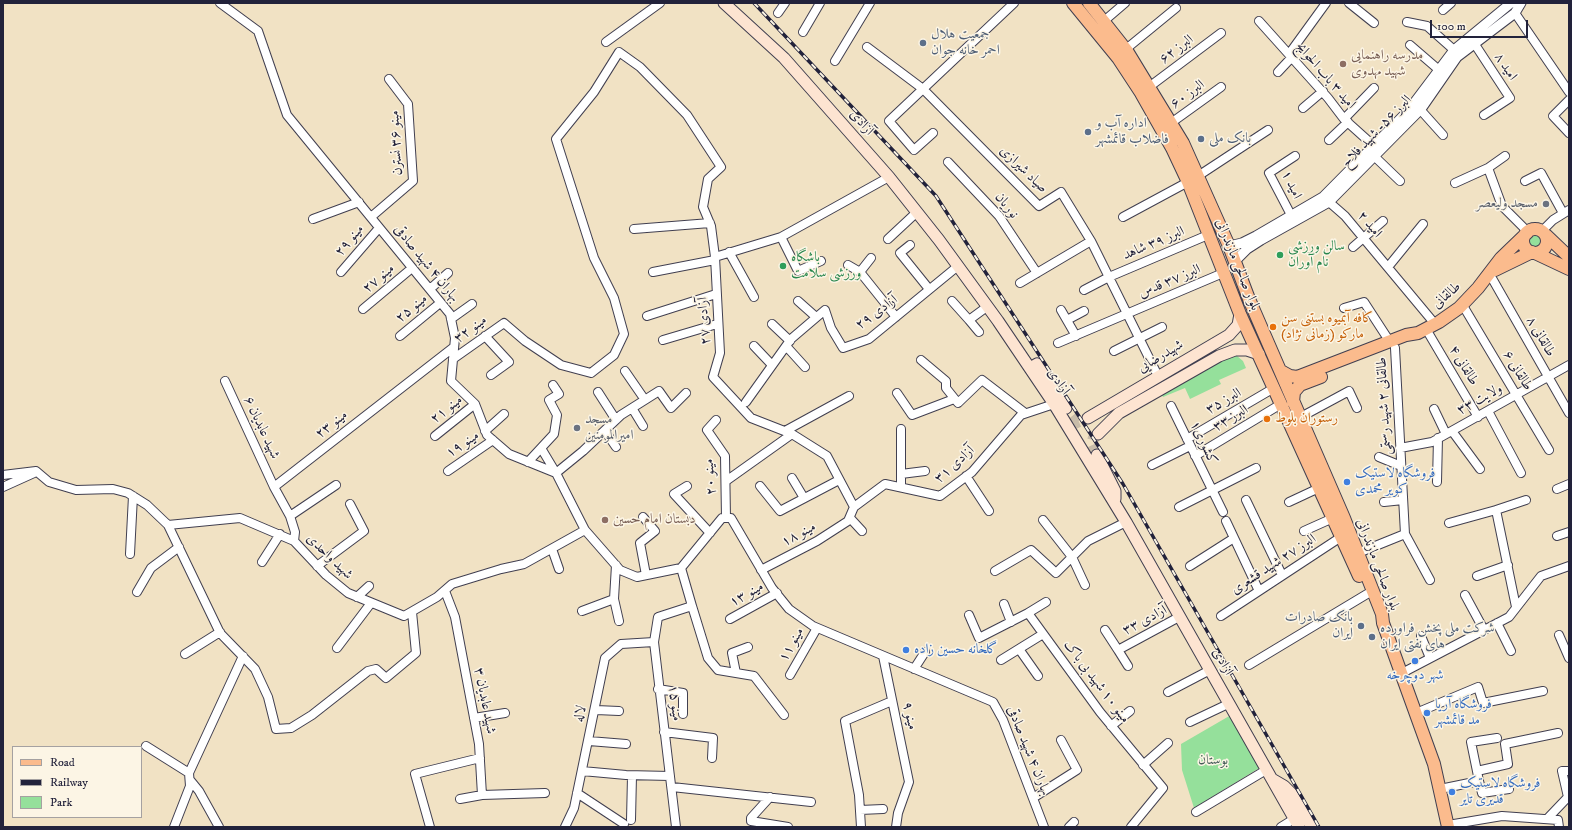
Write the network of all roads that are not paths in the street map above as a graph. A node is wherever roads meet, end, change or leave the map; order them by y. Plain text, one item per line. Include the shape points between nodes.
1 (220, 3) edge
2 (660, 3) edge
3 (724, 3) edge
4 (785, 3) edge
5 (820, 3) edge
6 (870, 3) edge
7 (1014, 3) edge
8 (1073, 3) edge
9 (1125, 3) edge
10 (1326, 3) edge
11 (1349, 3) edge
12 (1451, 3) edge
13 (1521, 3) edge
14 (1092, 4) edge
15 (1509, 6) edge
16 (1176, 8) dead end
17 (1444, 10) dead end
18 (778, 13) dead end
19 (1104, 21) junction
20 (1259, 22) dead end
21 (1407, 22) dead end
22 (1374, 23) dead end
23 (803, 32) dead end
24 (1221, 33) dead end
25 (606, 42) dead end
26 (1474, 44) junction
27 (1410, 45) dead end
28 (867, 48) dead end
29 (1126, 49) junction
30 (1454, 50) junction
31 (1290, 56) junction
32 (835, 61) dead end
33 (1438, 70) junction
34 (1278, 72) dead end
35 (388, 79) dead end
36 (1149, 87) junction
37 (1221, 87) dead end
38 (1374, 88) dead end
39 (923, 89) junction
40 (1323, 92) junction
41 (1569, 92) edge
42 (1569, 100) edge
43 (1418, 106) junction
44 (1304, 108) dead end
45 (1484, 114) dead end
46 (1346, 120) junction
47 (1171, 123) junction
48 (1268, 130) dead end
49 (933, 133) dead end
50 (1569, 133) edge
51 (1443, 135) dead end
52 (1329, 140) dead end
53 (1374, 146) junction
54 (1295, 156) dead end
55 (1374, 156) junction
56 (1506, 156) dead end
57 (948, 162) dead end
58 (1488, 168) junction
59 (889, 177) junction
60 (1193, 179) junction
61 (1400, 180) dead end
62 (1525, 181) dead end
63 (1455, 183) dead end
64 (359, 202) junction
65 (1329, 202) junction
66 (1566, 211) edge
67 (917, 212) junction
68 (1291, 215) junction
69 (371, 217) junction
70 (1123, 217) dead end
71 (313, 219) dead end
72 (1383, 221) dead end
73 (710, 223) junction
74 (1424, 224) dead end
75 (378, 228) junction
76 (634, 229) dead end
77 (1528, 232) junction
78 (1544, 233) junction
79 (1208, 235) junction
80 (781, 237) junction
81 (888, 239) dead end
82 (1364, 239) junction
83 (1091, 241) junction
84 (910, 245) dead end
85 (1229, 246) junction
86 (1353, 247) dead end
87 (729, 252) junction
88 (1533, 252) junction
89 (1569, 257) edge
90 (715, 258) junction
91 (871, 258) dead end
92 (821, 261) dead end
93 (1234, 261) junction
94 (848, 265) dead end
95 (958, 266) junction
96 (1388, 267) junction
97 (412, 268) junction
98 (1569, 269) edge
99 (341, 272) dead end
100 (653, 272) dead end
101 (860, 272) junction
102 (448, 273) dead end
103 (1037, 273) junction
104 (1224, 273) junction
105 (1489, 273) junction
106 (1109, 277) junction
107 (1020, 283) dead end
108 (430, 289) junction
109 (930, 289) junction
110 (1084, 290) dead end
111 (716, 294) junction
112 (754, 297) dead end
113 (798, 301) dead end
114 (952, 301) dead end
115 (440, 302) junction
116 (472, 304) dead end
117 (1462, 304) junction
118 (988, 306) junction
119 (1344, 308) dead end
120 (363, 309) dead end
121 (1061, 310) dead end
122 (1084, 311) dead end
123 (1240, 314) junction
124 (1127, 315) junction
125 (647, 316) dead end
126 (816, 317) junction
127 (896, 317) junction
128 (451, 319) junction
129 (969, 320) junction
130 (1067, 320) junction
131 (504, 323) joint
132 (717, 324) junction
133 (772, 324) dead end
134 (1162, 327) dead end
135 (1426, 329) junction
136 (979, 332) dead end
137 (1229, 335) junction
138 (400, 336) dead end
139 (485, 336) junction
140 (1076, 336) junction
141 (1139, 338) junction
142 (663, 340) dead end
143 (788, 343) junction
144 (1058, 343) dead end
145 (1392, 345) junction
146 (754, 346) dead end
147 (454, 347) junction
148 (1235, 350) junction
149 (1114, 351) dead end
150 (1259, 354) junction
151 (453, 359) junction
152 (921, 360) dead end
153 (772, 365) junction
154 (1569, 365) edge
155 (805, 367) dead end
156 (1030, 368) junction
157 (625, 371) dead end
158 (1281, 371) junction
159 (491, 375) dead end
160 (1158, 376) junction
161 (1548, 378) junction
162 (1303, 380) junction
163 (225, 381) dead end
164 (553, 385) dead end
165 (1274, 388) junction
166 (598, 392) dead end
167 (686, 393) dead end
168 (897, 393) dead end
169 (849, 396) dead end
170 (1516, 396) junction
171 (954, 399) junction
172 (645, 400) junction
173 (746, 402) dead end
174 (1113, 403) junction
175 (1287, 403) junction
176 (475, 404) junction
177 (1054, 404) junction
178 (1171, 406) dead end
179 (632, 408) junction
180 (1357, 408) dead end
181 (1434, 409) dead end
182 (1488, 411) junction
183 (1025, 413) junction
184 (1119, 413) junction
185 (1569, 413) edge
186 (504, 414) dead end
187 (1478, 417) junction
188 (1071, 418) dead end
189 (1088, 418) tunnel mouth
190 (1299, 418) junction
191 (616, 420) junction
192 (716, 420) dead end
193 (643, 426) dead end
194 (901, 429) dead end
195 (485, 431) junction
196 (605, 431) junction
197 (1449, 432) junction
198 (789, 433) junction
199 (1098, 434) tunnel mouth
200 (435, 436) dead end
201 (1438, 438) junction
202 (493, 440) junction
203 (1188, 443) junction
204 (616, 447) dead end
205 (541, 448) junction
206 (1400, 448) junction
207 (1549, 450) dead end
208 (1097, 455) tunnel mouth
209 (1195, 456) junction
210 (1379, 457) dead end
211 (528, 462) junction
212 (1152, 465) dead end
213 (1401, 466) junction
214 (1256, 468) dead end
215 (1480, 469) dead end
216 (448, 471) dead end
217 (924, 471) dead end
218 (36, 472) junction
219 (556, 473) junction
220 (1521, 473) dead end
221 (901, 474) junction
222 (3, 475) edge
223 (966, 476) junction
224 (792, 478) dead end
225 (840, 480) junction
226 (726, 481) junction
227 (1437, 482) dead end
228 (1569, 484) edge
229 (336, 485) dead end
230 (687, 486) dead end
231 (760, 486) dead end
232 (3, 487) edge
233 (274, 487) junction
234 (901, 487) junction
235 (1319, 488) junction
236 (1557, 488) dead end
237 (1212, 491) junction
238 (133, 496) junction
239 (804, 498) junction
240 (1246, 500) dead end
241 (1403, 500) junction
242 (1526, 500) dead end
243 (1289, 502) dead end
244 (1384, 502) dead end
245 (350, 504) dead end
246 (1115, 505) junction
247 (854, 507) junction
248 (1178, 507) dead end
249 (1496, 510) junction
250 (989, 511) dead end
251 (1223, 512) dead end
252 (290, 516) junction
253 (643, 517) dead end
254 (726, 518) junction
255 (1332, 518) junction
256 (849, 520) junction
257 (1044, 520) dead end
258 (1226, 521) dead end
259 (1126, 522) junction
260 (1449, 523) dead end
261 (168, 525) junction
262 (585, 530) junction
263 (862, 531) dead end
264 (1304, 531) dead end
265 (1569, 532) edge
266 (710, 533) junction
267 (280, 534) junction
268 (1405, 534) junction
269 (1557, 536) dead end
270 (1341, 537) junction
271 (1234, 538) junction
272 (294, 541) junction
273 (179, 548) junction
274 (552, 549) junction
275 (1358, 553) junction
276 (130, 554) dead end
277 (1072, 557) junction
278 (262, 562) dead end
279 (616, 565) junction
280 (1508, 565) junction
281 (317, 566) junction
282 (1190, 566) dead end
283 (1569, 566) edge
284 (681, 568) junction
285 (559, 569) dead end
286 (761, 570) junction
287 (995, 571) dead end
288 (646, 575) junction
289 (1282, 575) junction
290 (1477, 576) dead end
291 (1430, 580) dead end
292 (1085, 585) dead end
293 (369, 586) dead end
294 (445, 591) junction
295 (1259, 591) junction
296 (137, 592) dead end
297 (776, 593) junction
298 (1367, 594) junction
299 (1466, 595) dead end
300 (357, 597) junction
301 (614, 599) junction
302 (1046, 602) dead end
303 (371, 603) junction
304 (1004, 604) dead end
305 (692, 606) junction
306 (1516, 607) junction
307 (582, 611) dead end
308 (412, 612) junction
309 (1028, 613) junction
310 (969, 615) dead end
311 (1221, 616) dead end
312 (1180, 617) junction
313 (730, 619) dead end
314 (619, 621) dead end
315 (1011, 622) junction
316 (1383, 623) junction
317 (1497, 623) junction
318 (817, 628) junction
319 (1105, 630) dead end
320 (1484, 630) junction
321 (220, 632) junction
322 (1043, 634) junction
323 (1559, 635) dead end
324 (1421, 636) dead end
325 (654, 642) junction
326 (748, 647) dead end
327 (337, 648) dead end
328 (1019, 649) junction
329 (1118, 650) junction
330 (1511, 651) dead end
331 (925, 652) dead end
332 (185, 654) dead end
333 (243, 656) junction
334 (883, 656) junction
335 (1569, 657) edge
336 (1430, 658) junction
337 (1001, 660) dead end
338 (1250, 665) dead end
339 (1128, 666) dead end
340 (914, 669) junction
341 (1210, 670) junction
342 (736, 673) junction
343 (1402, 673) junction
344 (790, 675) dead end
345 (1038, 676) dead end
346 (658, 689) junction
347 (1543, 691) dead end
348 (1168, 692) dead end
349 (892, 701) junction
350 (1228, 704) junction
351 (596, 710) junction
352 (619, 710) dead end
353 (1130, 711) dead end
354 (505, 713) dead end
355 (1416, 713) junction
356 (683, 714) dead end
357 (784, 715) dead end
358 (474, 718) junction
359 (1190, 722) dead end
360 (1111, 726) junction
361 (664, 732) junction
362 (1558, 733) dead end
363 (1497, 738) dead end
364 (589, 740) junction
365 (1061, 740) dead end
366 (1168, 743) dead end
367 (626, 744) dead end
368 (146, 746) dead end
369 (480, 758) junction
370 (712, 758) dead end
371 (1143, 764) junction
372 (582, 771) junction
373 (1477, 771) junction
374 (1569, 771) edge
375 (1269, 775) junction
376 (632, 776) junction
377 (670, 776) junction
378 (189, 777) junction
379 (1478, 781) junction
380 (672, 787) junction
381 (1440, 789) junction
382 (1509, 789) dead end
383 (545, 793) dead end
384 (577, 793) junction
385 (482, 795) junction
386 (770, 797) junction
387 (1569, 797) edge
388 (1033, 798) junction
389 (460, 799) dead end
390 (811, 802) dead end
391 (884, 809) dead end
392 (860, 810) junction
393 (1196, 812) dead end
394 (1547, 819) junction
395 (1296, 823) edge
396 (1134, 826) edge
397 (1448, 826) edge
398 (174, 827) edge
399 (220, 827) edge
400 (430, 827) edge
401 (565, 827) edge
402 (676, 827) edge
403 (788, 827) edge
404 (860, 827) edge
405 (896, 827) edge
406 (1044, 827) edge
407 (1281, 827) edge
408 (1312, 827) edge
409 (1559, 827) edge

1 - 64 street, بهاران ۴ شهید صادقی via 258,31 287,115
2 - 25 street
3 - 59 main road, آزادی via 784,58
4 - 18 street
5 - 23 street
6 - 32 street
7 - 39 street
8 - 60 main road, بلوار صالحی مازندرانی via 1118,58
9 - 19 street
10 - 31 street
11 - 22 street
12 - 17 street
13 - 15 street, البرز ۵۶- شهید فلاح
14 - 19 main road, بلوار صالحی مازندرانی
15 - 26 street, البرز ۵۶- شهید فلاح
15 - 30 street, البرز ۵۶- شهید فلاح
15 - 41 street
16 - 29 street
19 - 29 main road, بلوار صالحی مازندرانی
20 - 31 street, امید ۳ باب الحوایج
21 - 30 street via 1427,26
24 - 36 street, البرز ۶۲
26 - 43 street, البرز ۵۶- شهید فلاح via 1457,57
26 - 45 street, امید ۸ via 1510,98
27 - 33 street
28 - 39 street, صیاد شیرازی
29 - 36 main road, بلوار صالحی مازندرانی
30 - 33 street, البرز ۵۶- شهید فلاح
31 - 34 street
31 - 40 street, امید ۳ باب الحوایج
33 - 43 street, البرز ۵۶- شهید فلاح
35 - 69 street, مینو ۳۶ نسترن via 408,104 413,181
36 - 47 main road, بلوار صالحی مازندرانی
37 - 47 street, البرز ۶۰
38 - 46 street
39 - 49 street via 889,121 914,150
39 - 83 street, صیاد شیرازی via 1039,206 1061,192
40 - 44 street
40 - 46 street, امید ۳ باب الحوایج
42 - 50 street via 1553,116
43 - 51 street
43 - 53 street, البرز ۵۶- شهید فلاح
43 - 55 street, البرز ۵۶- شهید فلاح
46 - 52 street
46 - 53 street, امید ۳ باب الحوایج
47 - 60 main road, بلوار صالحی مازندرانی via 1183,143
48 - 60 street
53 - 68 street, البرز ۵۶- شهید فلاح via 1323,197
54 - 68 street, امید ۱ via 1269,173
55 - 61 street
55 - 65 street, البرز ۵۶- شهید فلاح
56 - 58 street
57 - 103 street, نوریان via 1000,216
58 - 63 street
58 - 77 street via 1502,206
59 - 67 main road, آزادی
59 - 80 street
60 - 70 street
60 - 79 main road, بلوار صالحی مازندرانی
60 - 85 main road, بلوار صالحی مازندرانی
62 - 66 street via 1541,173
64 - 69 street, بهاران ۴ شهید صادقی
64 - 71 street
65 - 82 street, امید ۲ via 1345,216
65 - 93 street, البرز ۵۶- شهید فلاح via 1252,246
66 - 78 street via 1553,220
67 - 81 street
67 - 95 main road, آزادی
68 - 85 street, البرز ۵۶- شهید فلاح via 1242,243
69 - 75 street, بهاران ۴ شهید صادقی
72 - 82 street
73 - 76 street
73 - 90 street, آزادی ۲۷
73 - 131 street, آزادی ۲۷ via 703,207 708,179 721,167 687,115 640,68 619,52 594,92 556,139 594,258 614,298 624,334 614,355 591,373 561,365 525,341
74 - 96 street
75 - 97 street, بهاران ۴ شهید صادقی
75 - 99 street, مینو ۲۹
77 - 78 main road via 1534,229
77 - 88 main road via 1524,238 1524,245
77 - 105 main road, طالقانی
78 - 88 main road via 1547,243 1545,247
78 - 89 main road
79 - 104 main road, بلوار صالحی مازندرانی
79 - 106 street, البرز ۳۹ شاهد
80 - 87 street
80 - 92 street via 798,271
82 - 86 street
82 - 96 street, امید ۲
83 - 103 street
83 - 106 street, صیاد شیرازی
84 - 109 street via 900,253
85 - 93 main road, بلوار صالحی مازندرانی
87 - 90 street
87 - 112 street
88 - 98 main road
88 - 105 main road, طالقانی
90 - 100 street
90 - 111 street, آزادی ۲۷
91 - 101 street
93 - 158 main road, بلوار صالحی مازندرانی via 1248,299
94 - 101 street
95 - 109 street, آزادی ۲۹
95 - 118 main road, آزادی
96 - 135 street, امید ۲
97 - 108 street, بهاران ۴ شهید صادقی
97 - 120 street, مینو ۲۷
101 - 127 street
102 - 108 street
103 - 107 street
104 - 123 main road, بلوار صالحی مازندرانی
104 - 124 street, البرز ۳۷ قدس
105 - 117 main road, طالقانی
105 - 161 street, طالقانی ۸
106 - 110 street, البرز ۳۹ شاهد
106 - 124 street, صیاد شیرازی
108 - 115 street, بهاران ۴ شهید صادقی
109 - 127 street, آزادی ۲۹
111 - 125 street
111 - 132 street, آزادی ۲۷
113 - 126 street
114 - 129 street
115 - 128 street, بهاران ۴ شهید صادقی
115 - 138 street, مینو ۲۵
116 - 128 street
117 - 135 main road, طالقانی
117 - 170 street, طالقانی ۶
118 - 129 street
118 - 156 main road, آزادی
119 - 145 street via 1364,302
121 - 130 street
122 - 130 street
123 - 137 main road, شهیدرضایی via 1238,325
123 - 150 main road, بلوار صالحی مازندرانی
124 - 140 street, البرز ۳۷ قدس
124 - 141 street, صیاد شیرازی
126 - 127 street, آزادی ۲۹ via 825,310 831,328 843,348 869,339
126 - 143 street
128 - 147 street, بهاران ۴ شهید صادقی
129 - 136 street
130 - 140 street
131 - 139 street, مینو ۳۲
132 - 142 street
132 - 198 street, آزادی ۲۷ via 720,353 713,377 751,418
133 - 143 street
134 - 141 street
135 - 145 main road, طالقانی
135 - 187 street, طالقانی ۴
137 - 148 main road via 1238,340
137 - 160 main road, شهیدرضایی
139 - 151 street, مینو ۳۲
139 - 159 street via 509,362
140 - 144 street, البرز ۳۷ قدس
141 - 149 street
141 - 160 street, صیاد شیرازی
143 - 153 street
143 - 155 street
145 - 162 main road, طالقانی
145 - 206 street, طالقانی ۲ شهید رستمی
146 - 153 street
147 - 151 street, بهاران ۴ شهید صادقی
147 - 233 street, مینو ۲۳
148 - 150 main road, شهیدرضایی
148 - 184 main road, شهیدرضایی via 1219,356
150 - 165 main road, بلوار صالحی مازندرانی
151 - 176 street, بهاران ۴ شهید صادقی via 451,381
152 - 171 street via 946,381 946,388
153 - 173 street
154 - 161 street, ولایت ٣۳
156 - 177 main road, آزادی
156 - 188 main road via 1037,364 1040,367
157 - 172 street
158 - 162 main road
158 - 175 main road, بلوار صالحی مازندرانی
160 - 174 main road, شهیدرضایی
161 - 170 street, ولایت ٣۳
161 - 185 street, طالقانی ۸
162 - 175 main road
163 - 233 street, شهید عابدیان ۶
164 - 205 street via 559,394 549,400 557,414 554,434
165 - 175 main road, بلوار صالحی مازندرانی
165 - 203 street, البرز ۳۵
166 - 191 street
167 - 172 street via 671,408 659,391
168 - 171 street via 912,415
169 - 198 street
170 - 182 street, ولایت ٣۳
170 - 207 street, طالقانی ۶
171 - 183 street via 958,403 982,380
172 - 179 street
174 - 184 main road
174 - 189 main road, شهیدرضایی
175 - 190 main road, بلوار صالحی مازندرانی
175 - 209 street, البرز ۳۳
175 - 235 main road, بلوار صالحی مازندرانی
176 - 195 street, بهاران ۴ شهید صادقی
176 - 200 street, مینو ۲۱
177 - 183 street, آزادی ۳۱
177 - 246 main road, آزادی
178 - 203 street, کشوری۱
179 - 191 street
179 - 193 street
180 - 190 street via 1349,391
181 - 197 street
182 - 187 street, ولایت ٣۳
182 - 220 street
183 - 223 street, آزادی ۳۱
184 - 199 main road, شهیدرضایی
186 - 195 street
187 - 197 street, ولایت ٣۳
190 - 275 main road, بلوار صالحی مازندرانی
191 - 196 street
192 - 226 street, مینو ۲۰ via 706,430 725,456
194 - 221 street
195 - 202 street, بهاران ۴ شهید صادقی
196 - 204 street
196 - 219 street
197 - 201 street, ولایت ٣۳
197 - 215 street
198 - 225 street, آزادی ۲۷ via 827,456
198 - 226 street
201 - 206 street, ولایت ٣۳ via 1432,442
201 - 227 street
202 - 211 street, بهاران ۴ شهید صادقی via 509,454
202 - 216 street, مینو ۱۹
203 - 209 street, کشوری۱
203 - 212 street, البرز ۳۵
205 - 211 street
205 - 219 street
206 - 213 street, طالقانی ۲ شهید رستمی
208 - 246 main road via 1115,491
209 - 237 street, کشوری۱
210 - 213 street
211 - 219 street, بهاران ۴ شهید صادقی
213 - 241 street, طالقانی ۲ شهید رستمی
214 - 237 street
217 - 221 street
218 - 222 street
218 - 232 street
218 - 238 street via 49,482 76,490 113,489
219 - 262 street
221 - 234 street
223 - 234 street, آزادی ۳۱ via 940,496
223 - 250 street
224 - 239 street
225 - 239 street
225 - 247 street, آزادی ۲۷
226 - 254 street, مینو ۲۰
228 - 236 street
229 - 252 street
230 - 266 street via 674,494
231 - 239 street via 780,511
233 - 252 street
234 - 247 street, آزادی ۳۱ via 885,484
235 - 243 street
235 - 255 main road, بلوار صالحی مازندرانی
237 - 248 street
237 - 251 street, کشوری۱
238 - 261 street via 147,505
238 - 276 street
240 - 289 street
241 - 244 street
241 - 268 street, طالقانی ۲ شهید رستمی
242 - 249 street
245 - 281 street via 364,531
246 - 259 main road, آزادی
247 - 256 street
249 - 260 street
249 - 280 street
252 - 272 street via 295,532
253 - 288 street via 655,531 640,543
254 - 266 street via 722,518
254 - 286 street, بهاران ۴ شهید صادقی via 731,518
255 - 264 street
255 - 270 main road, بلوار صالحی مازندرانی
256 - 263 street
256 - 286 street, مینو ۱۸ via 818,541
257 - 277 street
258 - 271 street
259 - 277 street via 1088,541
259 - 312 main road, آزادی
261 - 267 street, شهید واحدی via 240,518
261 - 273 street
262 - 274 street
262 - 279 street
265 - 269 street
266 - 284 street
267 - 272 street, شهید واحدی
267 - 278 street
268 - 275 street
268 - 291 street
270 - 289 street, البرز ۲۷ شهید قشعری
270 - 298 main road, بلوار صالحی مازندرانی
271 - 282 street
271 - 295 street
272 - 281 street, شهید واحدی
273 - 296 street via 151,568
273 - 321 street
274 - 285 street
274 - 294 street via 524,564 452,584
275 - 316 main road, بلوار صالحی مازندرانی via 1382,614
277 - 287 street via 1056,573 1031,550
277 - 292 street
279 - 288 street via 620,570 637,577
279 - 301 street
280 - 290 street
280 - 306 street
281 - 300 street, شهید واحدی via 348,593
283 - 306 street via 1541,576
284 - 288 street
284 - 305 street
286 - 297 street, بهاران ۴ شهید صادقی
289 - 295 street, البرز ۲۷ شهید قشعری
293 - 300 street
294 - 308 street
294 - 358 street, شهید عابدیان ۳ via 455,617
295 - 311 street, البرز ۲۷ شهید قشعری
297 - 313 street, مینو ۱۳
297 - 318 street, بهاران ۴ شهید صادقی via 789,609
298 - 316 main road, بلوار صالحی مازندرانی via 1377,617
298 - 338 street
299 - 320 street
300 - 303 street, شهید واحدی
301 - 307 street
301 - 314 street
302 - 309 street
303 - 308 street, شهید واحدی via 404,616
303 - 327 street
304 - 315 street
305 - 325 street, مینو ۱۵ via 658,618
305 - 342 street via 708,658 718,670
306 - 317 street via 1509,617
308 - 333 street via 416,653 386,678 376,669 368,671 312,715 291,728 276,729 268,697 255,669
309 - 315 street
309 - 322 street, مینو ۱۰ شهید بی باک
310 - 315 street via 979,638
312 - 329 street, آزادی ۳۳
312 - 341 main road, آزادی
316 - 343 main road
317 - 320 street
317 - 330 street
318 - 334 street, بهاران ۴ شهید صادقی
318 - 344 street, مینو ۱۱
319 - 329 street
320 - 336 street
321 - 332 street
321 - 333 street
322 - 328 street
322 - 360 street, مینو ۱۰ شهید بی باک
323 - 335 street
324 - 336 street
325 - 346 street, مینو ۱۵
325 - 351 street, لاله via 621,644 605,658
326 - 342 street via 732,653
328 - 337 street
328 - 345 street
329 - 339 street, آزادی ۳۳
331 - 340 street
333 - 378 street
334 - 340 street, بهاران ۴ شهید صادقی
334 - 349 street, مینو ۹
336 - 343 street
340 - 388 street, بهاران ۴ شهید صادقی via 993,702 1003,720
341 - 348 street
341 - 350 main road, آزادی
342 - 357 street via 754,676
343 - 355 main road
346 - 356 street via 683,693
346 - 361 street, مینو ۱۵
347 - 355 street via 1483,703 1478,687
349 - 392 street via 845,721
349 - 405 street, مینو ۹ via 909,782
350 - 359 street
350 - 375 main road, آزادی
351 - 352 street
351 - 364 street, لاله
353 - 360 street
354 - 358 street
355 - 381 main road
358 - 369 street, شهید عابدیان ۳
360 - 371 street, مینو ۱۰ شهید بی باک
361 - 370 street via 713,738
361 - 377 street, مینو ۱۵
362 - 373 street via 1505,744 1508,764
363 - 373 street via 1471,742
364 - 367 street
364 - 372 street, لاله
365 - 388 street via 1077,770
366 - 371 street
368 - 378 street
369 - 385 street, شهید عابدیان ۳
369 - 400 street via 415,774
371 - 396 street, مینو ۱۰ شهید بی باک via 1163,788
372 - 376 street
372 - 384 street, لاله
373 - 379 street
374 - 387 street via 1562,771
375 - 393 street
375 - 395 main road, آزادی
375 - 408 main road via 1291,793
376 - 377 street
376 - 384 street via 627,822
377 - 380 street, مینو ۱۵
378 - 398 street via 190,786
378 - 399 street
379 - 381 street
379 - 382 street via 1482,793
380 - 386 street
380 - 402 street, مینو ۱۵
381 - 397 main road
383 - 385 street
384 - 401 street, لاله via 574,808
385 - 389 street
386 - 390 street
386 - 403 street via 751,821
387 - 394 street
388 - 406 street, بهاران ۴ شهید صادقی
391 - 392 street
392 - 404 street
394 - 397 street via 1502,816
394 - 409 street via 1558,820
395 - 407 street

